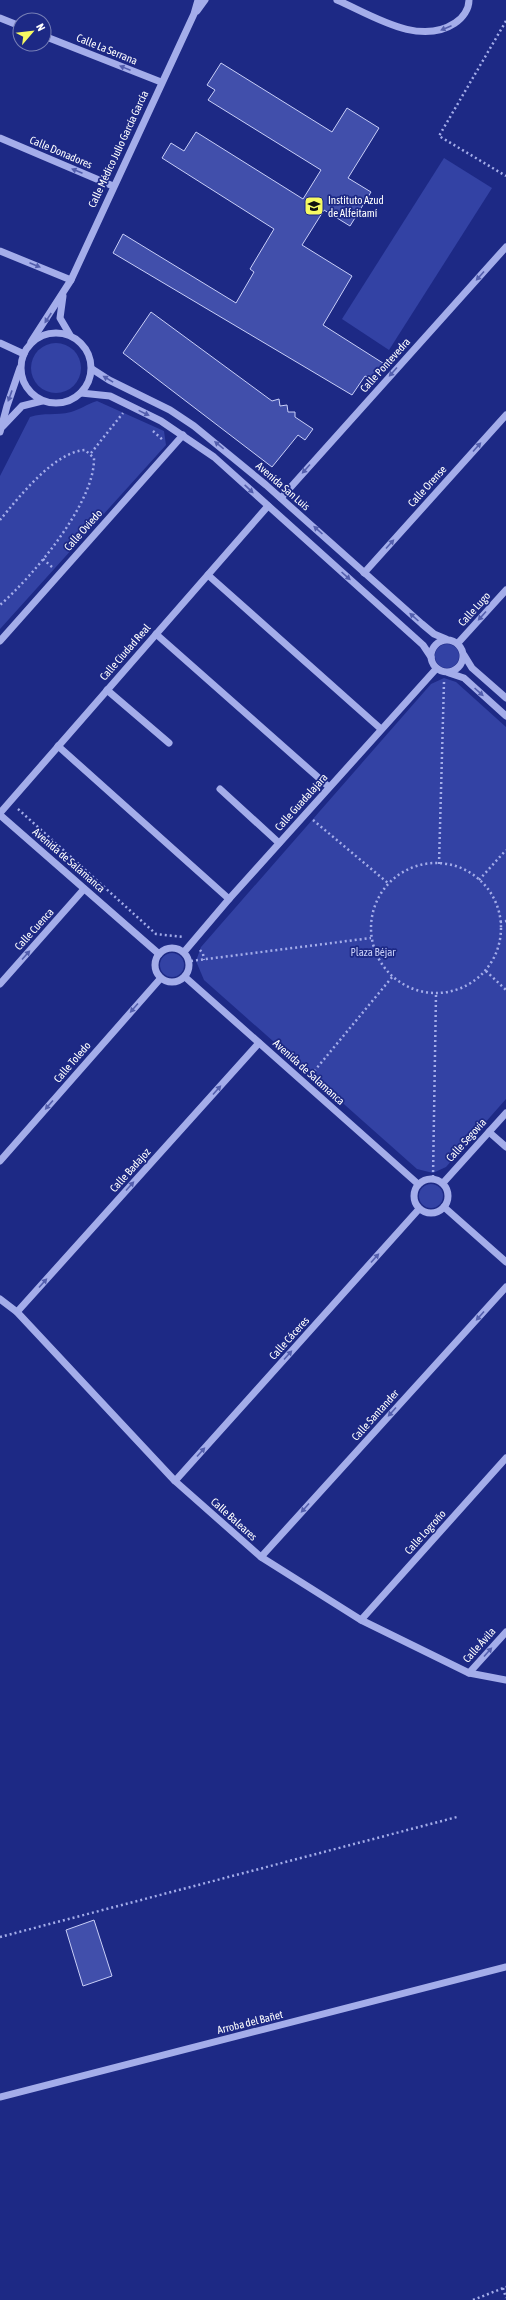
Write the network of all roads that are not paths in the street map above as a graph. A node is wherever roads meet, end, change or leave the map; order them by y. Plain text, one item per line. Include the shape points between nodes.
1 (198, 0) edge
2 (205, 0) edge
3 (337, 0) edge
4 (469, 0) edge
5 (194, 14) junction
6 (0, 18) edge
7 (12, 23) edge
8 (52, 39) edge
9 (161, 82) junction
10 (0, 138) edge
11 (113, 186) junction
12 (506, 246) edge
13 (0, 251) edge
14 (71, 280) junction
15 (64, 294) junction
16 (70, 335) junction
17 (32, 342) junction
18 (0, 343) edge
19 (24, 354) junction
20 (21, 367) junction
21 (92, 368) junction
22 (81, 394) junction
23 (42, 400) junction
24 (506, 415) edge
25 (2, 429) edge
26 (183, 435) junction
27 (281, 498) junction
28 (268, 506) junction
29 (364, 572) junction
30 (208, 575) junction
31 (506, 590) edge
32 (156, 634) junction
33 (446, 639) junction
34 (0, 641) edge
35 (458, 643) junction
36 (464, 655) junction
37 (431, 657) junction
38 (436, 669) junction
39 (447, 672) junction
40 (108, 690) junction
41 (506, 698) edge
42 (506, 716) edge
43 (381, 729) junction
44 (169, 743) dead end
45 (58, 746) junction
46 (329, 787) junction
47 (220, 789) dead end
48 (0, 814) edge
49 (279, 843) junction
50 (84, 889) junction
51 (229, 899) junction
52 (184, 952) junction
53 (159, 954) junction
54 (185, 977) junction
55 (160, 978) junction
56 (0, 984) edge
57 (259, 1043) junction
58 (506, 1113) edge
59 (489, 1132) junction
60 (506, 1147) edge
61 (0, 1161) edge
62 (443, 1183) junction
63 (418, 1184) junction
64 (444, 1208) junction
65 (419, 1209) junction
66 (506, 1262) edge
67 (506, 1287) edge
68 (0, 1299) edge
69 (17, 1312) junction
70 (506, 1458) edge
71 (175, 1481) junction
72 (261, 1557) junction
73 (361, 1620) junction
74 (506, 1632) edge
75 (469, 1673) junction
76 (506, 1680) edge
77 (506, 1967) edge
78 (0, 2097) edge

1 - 5 street, Calle Médico Julio García García
2 - 5 street, Calle Médico Julio García García
4 -> 3 street via 469,7 459,20 445,30 412,32
5 - 9 street, Calle Médico Julio García García
6 - 7 street
9 -> 8 street, Calle La Serrana
9 - 11 street, Calle Médico Julio García García
11 -> 10 street, Calle Donadores
11 - 14 street, Calle Médico Julio García García
12 -> 27 street, Calle Pontevedra
13 -> 14 street
14 - 15 street, Calle Médico Julio García García
15 - 16 street, Calle Médico Julio García García via 60,318
15 -> 17 street, Calle Médico Julio García García
16 - 17 street via 57,332 43,335
16 - 21 street via 82,343 89,355
17 - 19 street
18 - 19 street
19 - 20 street
20 - 23 street via 23,381 31,393
20 -> 25 street
21 - 22 street via 89,382
27 -> 21 street, Avenida San Luis via 194,426 170,410 109,380
22 - 23 street via 69,401 56,404
22 -> 26 street via 110,396
23 - 25 street via 22,406
29 -> 24 street, Calle Orense
26 -> 28 street via 214,457
26 - 34 street, Calle Oviedo
29 -> 27 street, Avenida San Luis
28 - 30 street, Calle Ciudad Real
28 -> 37 street via 423,645
33 -> 29 street, Avenida San Luis via 434,634
30 - 32 street, Calle Ciudad Real
30 - 43 street
31 -> 35 street, Calle Lugo
32 - 40 street, Calle Ciudad Real
32 - 46 street
33 - 35 street
33 - 37 street via 434,645
35 - 36 street
36 - 39 street via 460,667
36 - 41 street via 472,668
37 - 38 street
38 - 39 street
38 - 43 street, Calle Guadalajara
39 -> 42 street via 464,678
40 - 44 street
40 - 45 street, Calle Ciudad Real
43 - 46 street, Calle Guadalajara
45 - 48 street, Calle Ciudad Real
45 - 51 street
46 - 49 street, Calle Guadalajara
47 - 49 street
48 - 50 street, Avenida de Salamanca
49 - 51 street, Calle Guadalajara
50 - 53 street, Avenida de Salamanca
56 -> 50 street, Calle Cuenca
51 - 52 street, Calle Guadalajara
52 - 53 street via 171,948
52 - 54 street via 189,961 189,971
53 - 55 street via 154,966
54 - 55 street via 173,983
54 - 57 street, Avenida de Salamanca
55 -> 61 street, Calle Toledo
57 - 63 street, Avenida de Salamanca
69 -> 57 street, Calle Badajoz
58 - 59 street, Calle Segovia
59 - 60 street
59 - 62 street, Calle Segovia
62 - 63 street via 433,1178
62 - 64 street via 449,1195
63 - 65 street via 413,1196
64 - 65 street via 432,1213
64 - 66 street
71 -> 65 street, Calle Cáceres
67 -> 72 street, Calle Santander
68 - 69 street, Calle Baleares
69 - 71 street, Calle Baleares
70 - 73 street, Calle Logroño
71 - 72 street, Calle Baleares
72 - 73 street, Calle Baleares
73 - 75 street, Calle Baleares
75 -> 74 street, Calle Ávila
75 - 76 street, Calle Baleares
77 - 78 street, Arroba del Bañet

